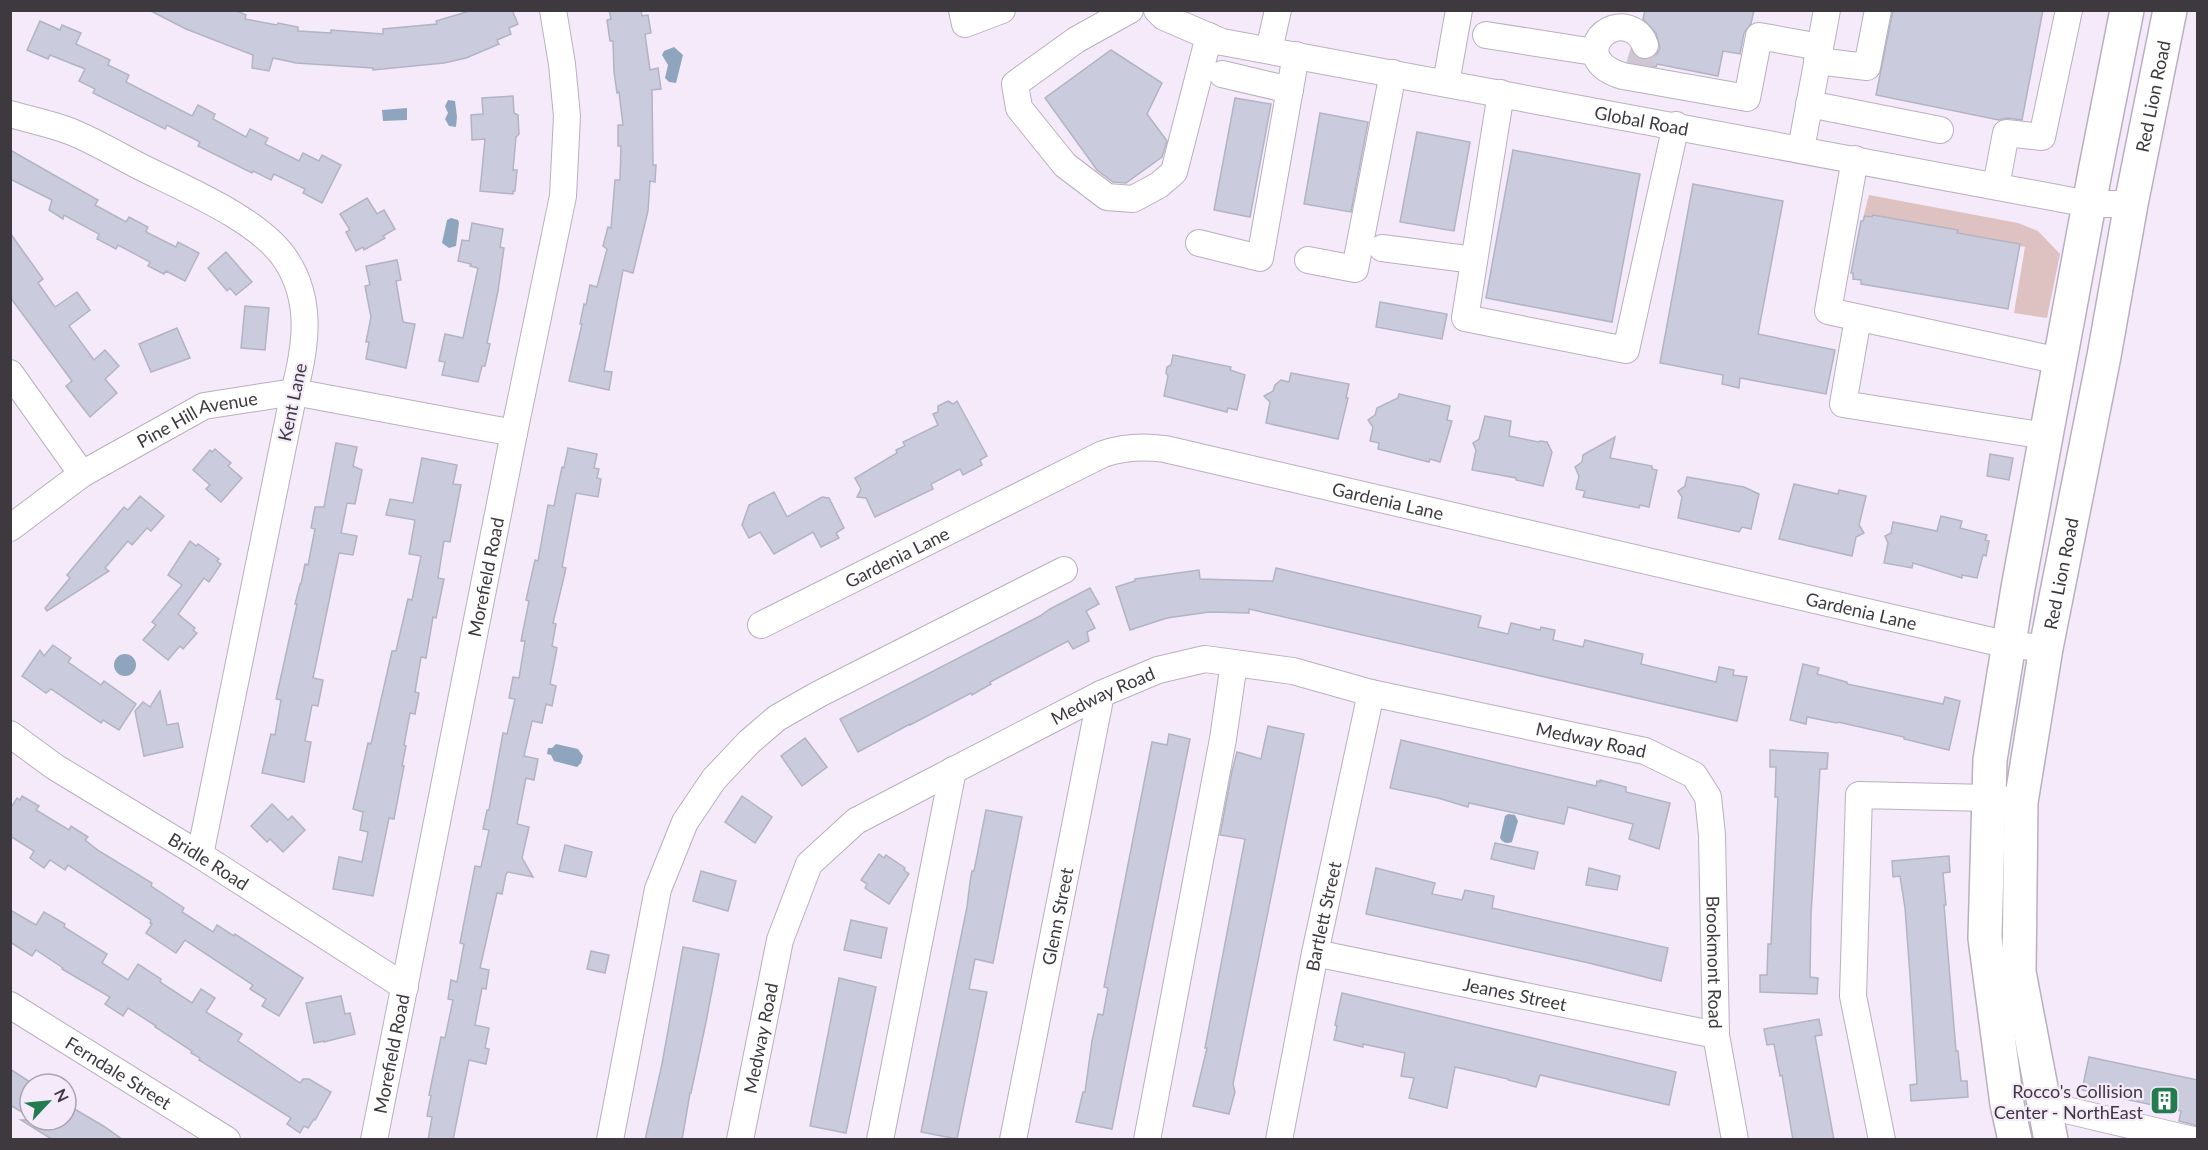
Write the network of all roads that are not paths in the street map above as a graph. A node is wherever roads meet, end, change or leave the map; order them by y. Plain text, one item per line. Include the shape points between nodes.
1 (553, 10) edge
2 (962, 10) edge
3 (1002, 10) edge
4 (1130, 10) edge
5 (1158, 10) edge
6 (1278, 10) edge
7 (1459, 10) edge
8 (1827, 10) edge
9 (1878, 10) edge
10 (2069, 10) edge
11 (2127, 10) edge
12 (2170, 10) edge
13 (1486, 35) dead end
14 (1209, 36) junction
15 (1269, 50) junction
16 (1594, 52) junction
17 (1818, 54) junction
18 (1296, 55) junction
19 (1636, 62) junction
20 (1393, 73) junction
21 (1222, 74) dead end
22 (1446, 83) junction
23 (1290, 90) junction
24 (1501, 93) junction
25 (1809, 104) junction
26 (10, 114) edge
27 (1676, 125) junction
28 (1940, 130) dead end
29 (1801, 148) junction
30 (1855, 159) junction
31 (1996, 186) junction
32 (2089, 204) junction
33 (2131, 204) junction
34 (1199, 243) dead end
35 (1382, 248) dead end
36 (1308, 260) dead end
37 (1474, 260) junction
38 (1858, 318) junction
39 (2060, 361) junction
40 (10, 373) edge
41 (294, 392) junction
42 (514, 433) junction
43 (2046, 436) junction
44 (82, 474) junction
45 (10, 528) edge
46 (1064, 570) dead end
47 (761, 625) dead end
48 (2009, 645) junction
49 (2046, 648) junction
50 (1234, 663) junction
51 (1371, 693) junction
52 (1101, 694) junction
53 (10, 734) edge
54 (953, 770) junction
55 (1700, 786) joint
56 (1989, 798) junction
57 (2021, 802) junction
58 (200, 855) junction
59 (1315, 953) junction
60 (405, 987) junction
61 (10, 1005) edge
62 (1716, 1035) junction
63 (2045, 1105) junction
64 (227, 1140) edge
65 (374, 1140) edge
66 (610, 1140) edge
67 (740, 1140) edge
68 (880, 1140) edge
69 (1013, 1140) edge
70 (1147, 1140) edge
71 (1279, 1140) edge
72 (1735, 1140) edge
73 (1882, 1140) edge
74 (2014, 1140) edge
75 (2052, 1140) edge
76 (2193, 1140) edge

1 - 42 street, Morefield Road via 567,116 563,196
2 - 3 street via 965,24
4 - 14 street via 1076,40 1015,84 1019,108 1065,165 1107,197 1133,199 1159,186 1174,171
5 - 14 street, Global Road via 1164,17
6 - 15 street
7 - 22 street
8 - 17 street
9 - 17 street via 1867,67
10 - 31 street via 2042,137 2006,134
11 - 32 main road
12 - 33 main road, Red Lion Road
13 - 16 street
14 - 15 street, Global Road
15 - 18 street, Global Road
16 - 19 street via 1607,71
16 - 19 street via 1598,39 1610,29 1623,26 1644,41
17 - 19 street via 1759,36 1748,98
17 - 25 street
18 - 20 street, Global Road
18 - 23 street
20 - 22 street, Global Road
20 - 36 street via 1355,269
21 - 23 street
22 - 24 street, Global Road
23 - 34 street via 1260,258
24 - 27 street, Global Road
24 - 37 street
25 - 28 street
25 - 29 street
26 - 41 street, Kent Lane via 72,132 231,212 261,233 286,259 304,309 302,361
27 - 29 street, Global Road
27 - 37 street via 1626,350 1466,318
29 - 30 street, Global Road
30 - 31 street, Global Road
30 - 38 street via 1828,311
31 - 32 street, Global Road
32 - 33 street, Global Road
32 - 39 main road
33 - 49 main road, Red Lion Road
35 - 37 street
38 - 39 street
38 - 43 street via 1843,404
39 - 43 main road
40 - 44 street
41 - 42 street, Pine Hill Avenue
41 - 44 street, Pine Hill Avenue via 204,406
41 - 58 street, Kent Lane
42 - 60 street, Morefield Road
43 - 48 main road
44 - 45 street, Pine Hill Avenue
46 - 66 street via 777,718 714,779 685,822 658,889
47 - 48 street, Gardenia Lane via 1103,454 1151,447
48 - 49 street, Gardenia Lane
48 - 56 main road via 1990,760
49 - 57 main road, Red Lion Road
50 - 51 street, Medway Road via 1293,671
50 - 52 street, Medway Road via 1205,659 1158,670
50 - 70 street
51 - 55 street, Medway Road via 1646,751 1694,776
51 - 59 street, Bartlett Street
52 - 54 street, Medway Road
52 - 69 street, Glenn Street
53 - 58 street, Bridle Road via 55,767
54 - 67 street, Medway Road via 856,821 808,864 780,940
54 - 68 street
55 - 62 street, Brookmont Road via 1708,797 1712,835
56 - 57 street
56 - 73 street via 1859,795 1853,996
56 - 74 main road via 1985,938
57 - 63 main road, Red Lion Road via 2019,972
58 - 60 street, Bridle Road
59 - 62 street, Jeanes Street
59 - 71 street, Bartlett Street
60 - 65 street, Morefield Road
61 - 64 street, Ferndale Street
62 - 72 street, Brookmont Road
63 - 75 main road, Red Lion Road
63 - 76 street

